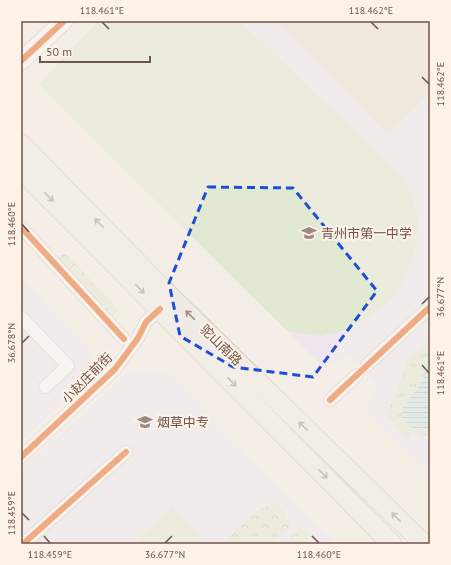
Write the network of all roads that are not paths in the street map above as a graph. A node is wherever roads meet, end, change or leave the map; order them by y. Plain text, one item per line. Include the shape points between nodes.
1 (64, 21) edge
2 (21, 61) edge
3 (21, 144) edge
4 (21, 170) edge
5 (21, 227) edge
6 (430, 307) edge
7 (160, 309) junction
8 (21, 317) edge
9 (124, 339) dead end
10 (367, 365) dead end
11 (357, 375) dead end
12 (45, 387) dead end
13 (330, 400) dead end
14 (126, 452) dead end
15 (21, 457) edge
16 (24, 544) edge
17 (392, 544) edge
18 (424, 544) edge

1 - 2 street
18 -> 3 main road, 驼山南路 via 171,297
4 -> 7 main road, 驼山南路
5 - 9 street
6 - 10 street
7 - 15 street, 小赵庄前街 via 146,322 138,338 114,368
7 -> 17 main road, 驼山南路
8 - 12 street via 68,366
11 - 13 street
14 - 16 street

